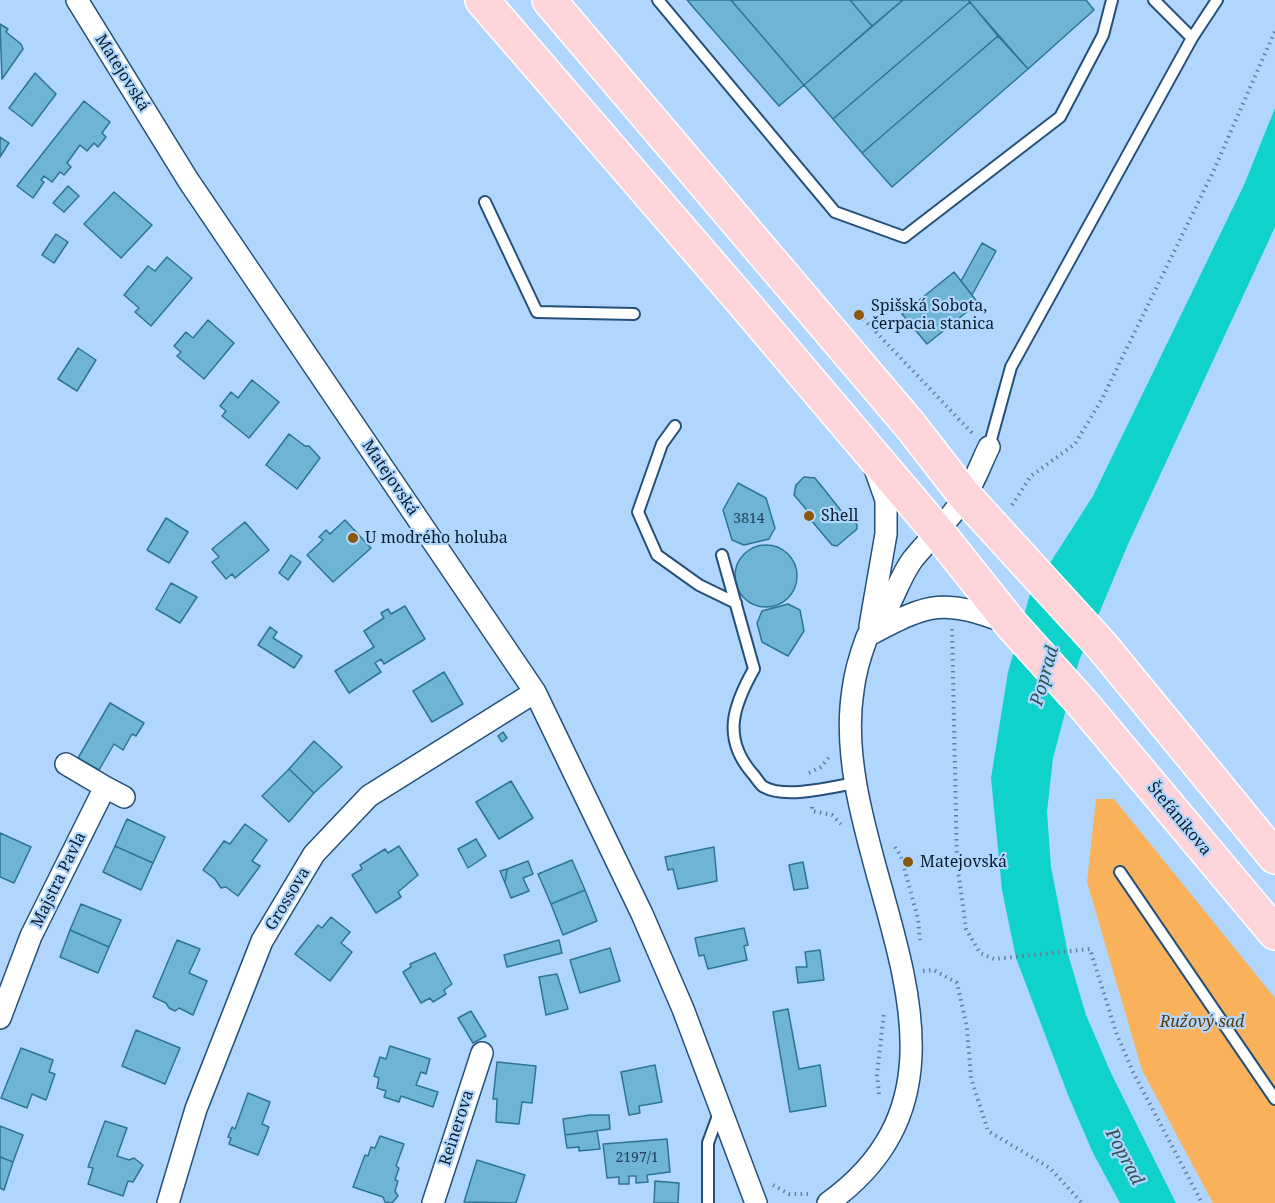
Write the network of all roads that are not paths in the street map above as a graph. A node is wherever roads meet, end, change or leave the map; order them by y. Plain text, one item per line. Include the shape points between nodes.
1 (77, 0) edge
2 (482, 0) edge
3 (549, 0) edge
4 (658, 0) edge
5 (1112, 0) edge
6 (1154, 0) edge
7 (1218, 0) edge
8 (1192, 38) junction
9 (485, 202) dead end
10 (634, 314) dead end
11 (675, 426) dead end
12 (989, 447) joint
13 (869, 452) junction
14 (965, 496) junction
15 (936, 531) junction
16 (722, 555) dead end
17 (736, 603) junction
18 (1011, 624) junction
19 (868, 636) junction
20 (535, 692) junction
21 (66, 764) dead end
22 (855, 783) junction
23 (105, 787) junction
24 (124, 796) dead end
25 (1275, 857) edge
26 (1120, 872) dead end
27 (1275, 933) edge
28 (0, 1018) edge
29 (482, 1053) dead end
30 (1275, 1099) edge
31 (720, 1110) junction
32 (822, 1195) edge
33 (707, 1199) edge
34 (168, 1203) edge
35 (433, 1203) edge
36 (756, 1203) edge

1 - 20 street, Matejovská via 188,180
2 - 13 main road, Štefánikova
3 - 14 main road via 910,425
4 - 5 lane via 835,212 904,237 1060,117 1103,35
6 - 8 lane
7 - 8 lane
8 - 12 lane via 1011,367
9 - 10 lane via 537,312
11 - 17 lane via 658,453 638,512 657,555 699,585
12 - 14 street
13 - 15 main road, Štefánikova
13 - 19 street via 886,500 886,523
14 - 15 street
14 - 25 main road via 1102,646
15 - 18 main road, Štefánikova
15 - 19 street via 911,562
16 - 17 lane
17 - 22 lane via 754,669 738,698 732,733 742,761 764,787 796,793
18 - 19 street via 953,606 929,607
18 - 27 main road, Štefánikova
19 - 22 street via 853,686 848,721
20 - 31 street, Matejovská via 646,924
20 - 34 street, Grossova via 369,796 314,854 262,941 196,1109
21 - 23 street
22 - 32 street via 904,977 912,1034 910,1076 902,1106 878,1154 850,1185
23 - 24 street
23 - 28 street, Majstra Pavla via 31,936
26 - 30 lane
29 - 35 street, Reinerova
31 - 33 lane via 708,1143
31 - 36 street, Matejovská

